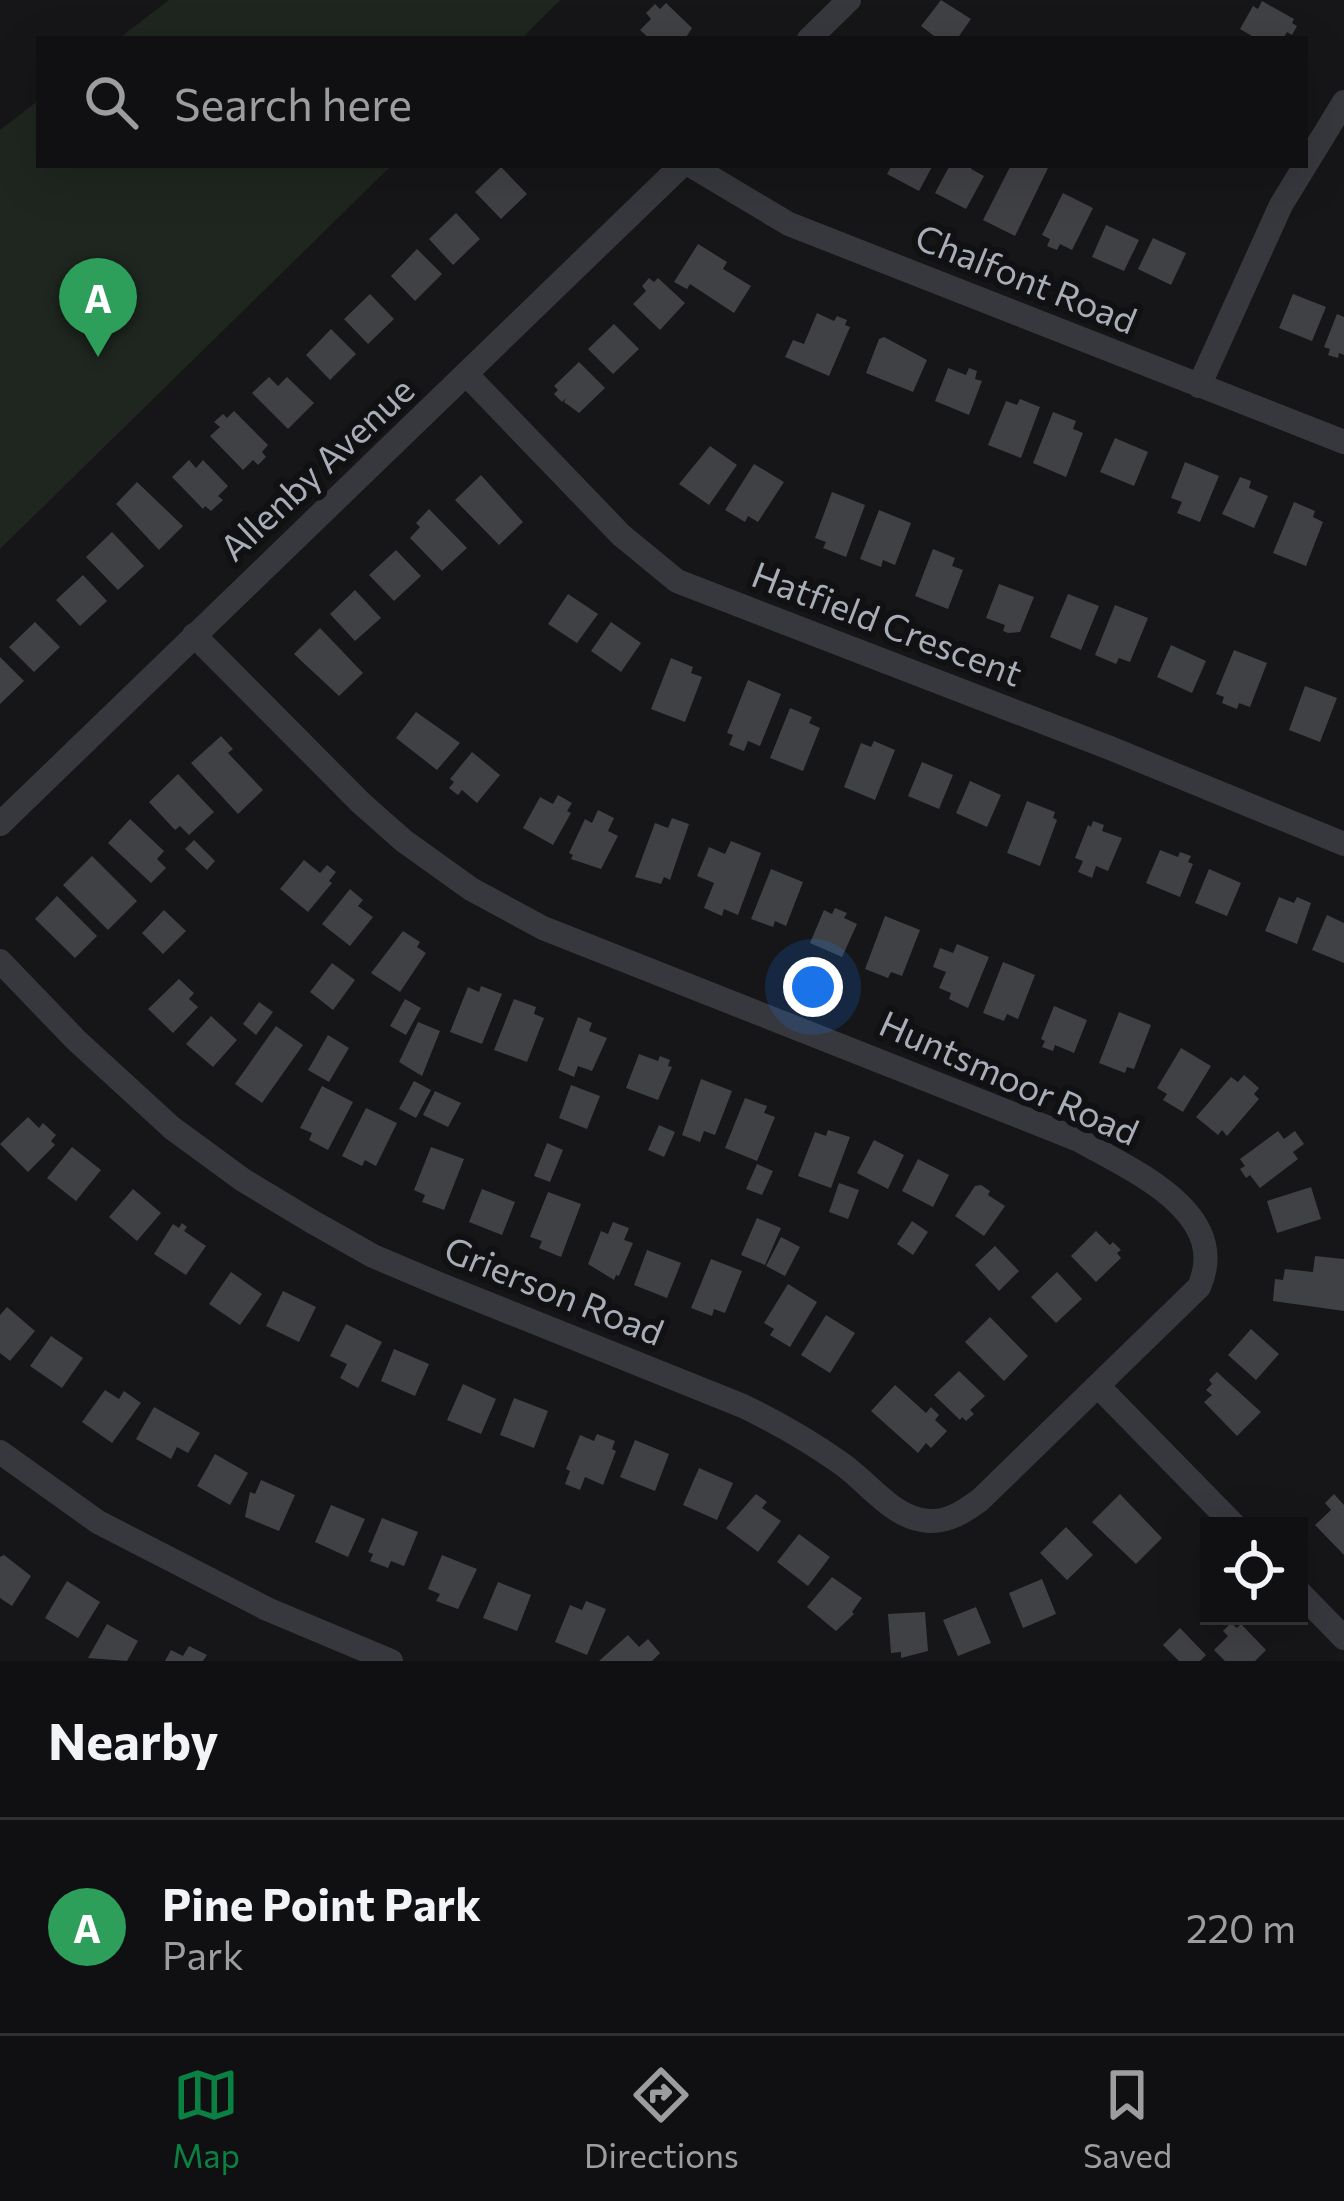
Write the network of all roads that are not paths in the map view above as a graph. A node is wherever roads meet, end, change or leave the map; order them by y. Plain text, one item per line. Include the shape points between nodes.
1 (849, 0) edge
2 (812, 36) edge
3 (1344, 102) edge
4 (1308, 161) edge
5 (683, 168) edge
6 (691, 168) edge
7 (1304, 168) edge
8 (468, 376) junction
9 (1198, 386) junction
10 (1344, 442) edge
11 (194, 635) junction
12 (0, 824) edge
13 (1344, 844) edge
14 (0, 961) edge
15 (1098, 1386) junction
16 (0, 1452) edge
17 (1225, 1517) edge
18 (1308, 1601) edge
19 (1344, 1638) edge
20 (391, 1661) edge

1 - 2 street
3 - 4 street
5 - 8 street, Allenby Avenue
6 - 9 street, Chalfont Road via 789,224
7 - 9 street
8 - 11 street, Allenby Avenue
8 - 13 street, Hatfield Crescent via 621,535 677,581
9 - 10 street, Chalfont Road
11 - 12 street, Allenby Avenue
11 - 15 street, Huntsmoor Road via 361,803 470,889 543,928 1079,1140 1186,1210 1204,1240 1199,1287
14 - 15 street, Grierson Road via 172,1128 248,1184 374,1256 743,1406 844,1465 915,1519 949,1518 980,1500
15 - 17 street
16 - 20 street via 98,1522 267,1609
18 - 19 street

